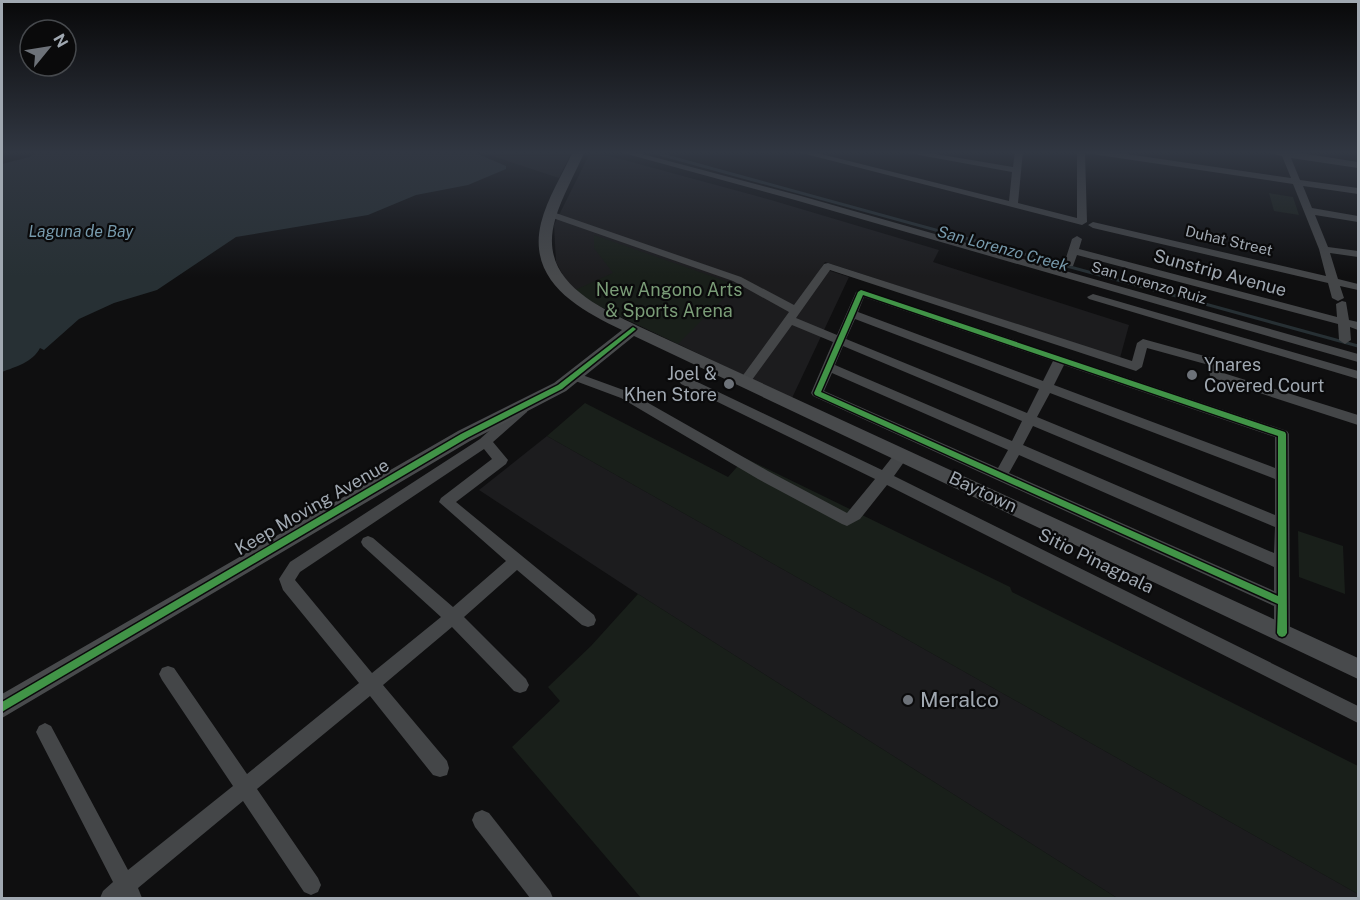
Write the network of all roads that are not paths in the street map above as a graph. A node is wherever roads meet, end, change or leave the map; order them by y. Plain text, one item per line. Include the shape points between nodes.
1 (560, 193) edge
2 (779, 193) edge
3 (968, 193) edge
4 (1014, 193) edge
5 (1084, 193) edge
6 (1301, 193) edge
7 (1013, 204) junction
8 (1310, 211) junction
9 (550, 214) junction
10 (1359, 219) edge
11 (1087, 223) junction
12 (1077, 239) dead end
13 (1324, 249) junction
14 (1073, 251) junction
15 (1359, 254) edge
16 (1069, 264) dead end
17 (1335, 281) junction
18 (1359, 287) edge
19 (1093, 297) dead end
20 (851, 313) junction
21 (792, 315) junction
22 (1344, 322) junction
23 (1359, 326) edge
24 (633, 329) junction
25 (838, 340) junction
26 (1346, 340) dead end
27 (1359, 358) edge
28 (1060, 360) junction
29 (827, 366) junction
30 (573, 375) junction
31 (1359, 375) edge
32 (685, 381) dead end
33 (745, 381) junction
34 (1047, 387) junction
35 (524, 407) junction
36 (1031, 418) junction
37 (1359, 420) edge
38 (485, 442) junction
39 (1016, 447) junction
40 (903, 455) junction
41 (1000, 476) junction
42 (1282, 476) junction
43 (886, 478) junction
44 (1282, 524) junction
45 (368, 542) dead end
46 (516, 562) junction
47 (1282, 563) junction
48 (1282, 602) junction
49 (453, 617) junction
50 (588, 620) dead end
51 (1282, 633) junction
52 (1359, 669) edge
53 (168, 674) dead end
54 (372, 684) junction
55 (520, 685) dead end
56 (2, 707) edge
57 (1359, 715) edge
58 (45, 732) dead end
59 (440, 768) dead end
60 (246, 787) junction
61 (482, 820) dead end
62 (311, 885) dead end
63 (129, 892) edge
64 (110, 898) edge
65 (543, 898) edge

1 - 9 main road, Baytown
2 - 27 street, San Lorenzo Ruiz
3 - 7 street, Duhat Street
4 - 7 street
5 - 11 street
6 - 8 street
7 - 11 street, Duhat Street
8 - 10 street
8 - 13 street
9 - 21 street via 737,279
9 - 24 main road, Baytown via 546,241 556,277 577,299
11 - 17 street, Duhat Street
12 - 14 street
13 - 15 street
13 - 17 street
14 - 16 street
14 - 22 street, Sunstrip Avenue
17 - 18 street, Duhat Street
17 - 22 street
19 - 31 street
20 - 25 street
20 - 28 street via 861,292
20 - 34 street
21 - 25 street
21 - 33 street
21 - 37 street via 828,266 1136,368 1143,343 1215,363 1214,374
22 - 23 street, Sunstrip Avenue
22 - 26 street
24 - 30 main road, Keep Moving Avenue
24 - 33 main road, Baytown
25 - 29 street
25 - 36 street
28 - 34 street
28 - 42 street via 1282,434
29 - 39 street
29 - 41 street via 817,393
30 - 35 main road, Keep Moving Avenue
30 - 43 street via 625,395 848,520
32 - 43 street, Sitio Pinagpala
33 - 40 main road, Baytown
34 - 36 street
34 - 42 street
35 - 38 street
35 - 56 main road, Keep Moving Avenue via 464,436
36 - 39 street
36 - 44 street
38 - 46 street via 501,460 446,502
38 - 54 street via 295,567 287,579
39 - 41 street
39 - 47 street
40 - 43 street
40 - 51 main road, Baytown
41 - 48 street
42 - 44 street
43 - 57 street, Sitio Pinagpala
44 - 47 street
45 - 49 street
46 - 49 street
46 - 50 street
47 - 48 street
48 - 51 street
49 - 54 street
49 - 55 street
51 - 52 main road, Baytown
53 - 60 street
54 - 59 street
54 - 60 street
58 - 63 street
60 - 62 street
60 - 63 street
61 - 65 street
63 - 64 street

